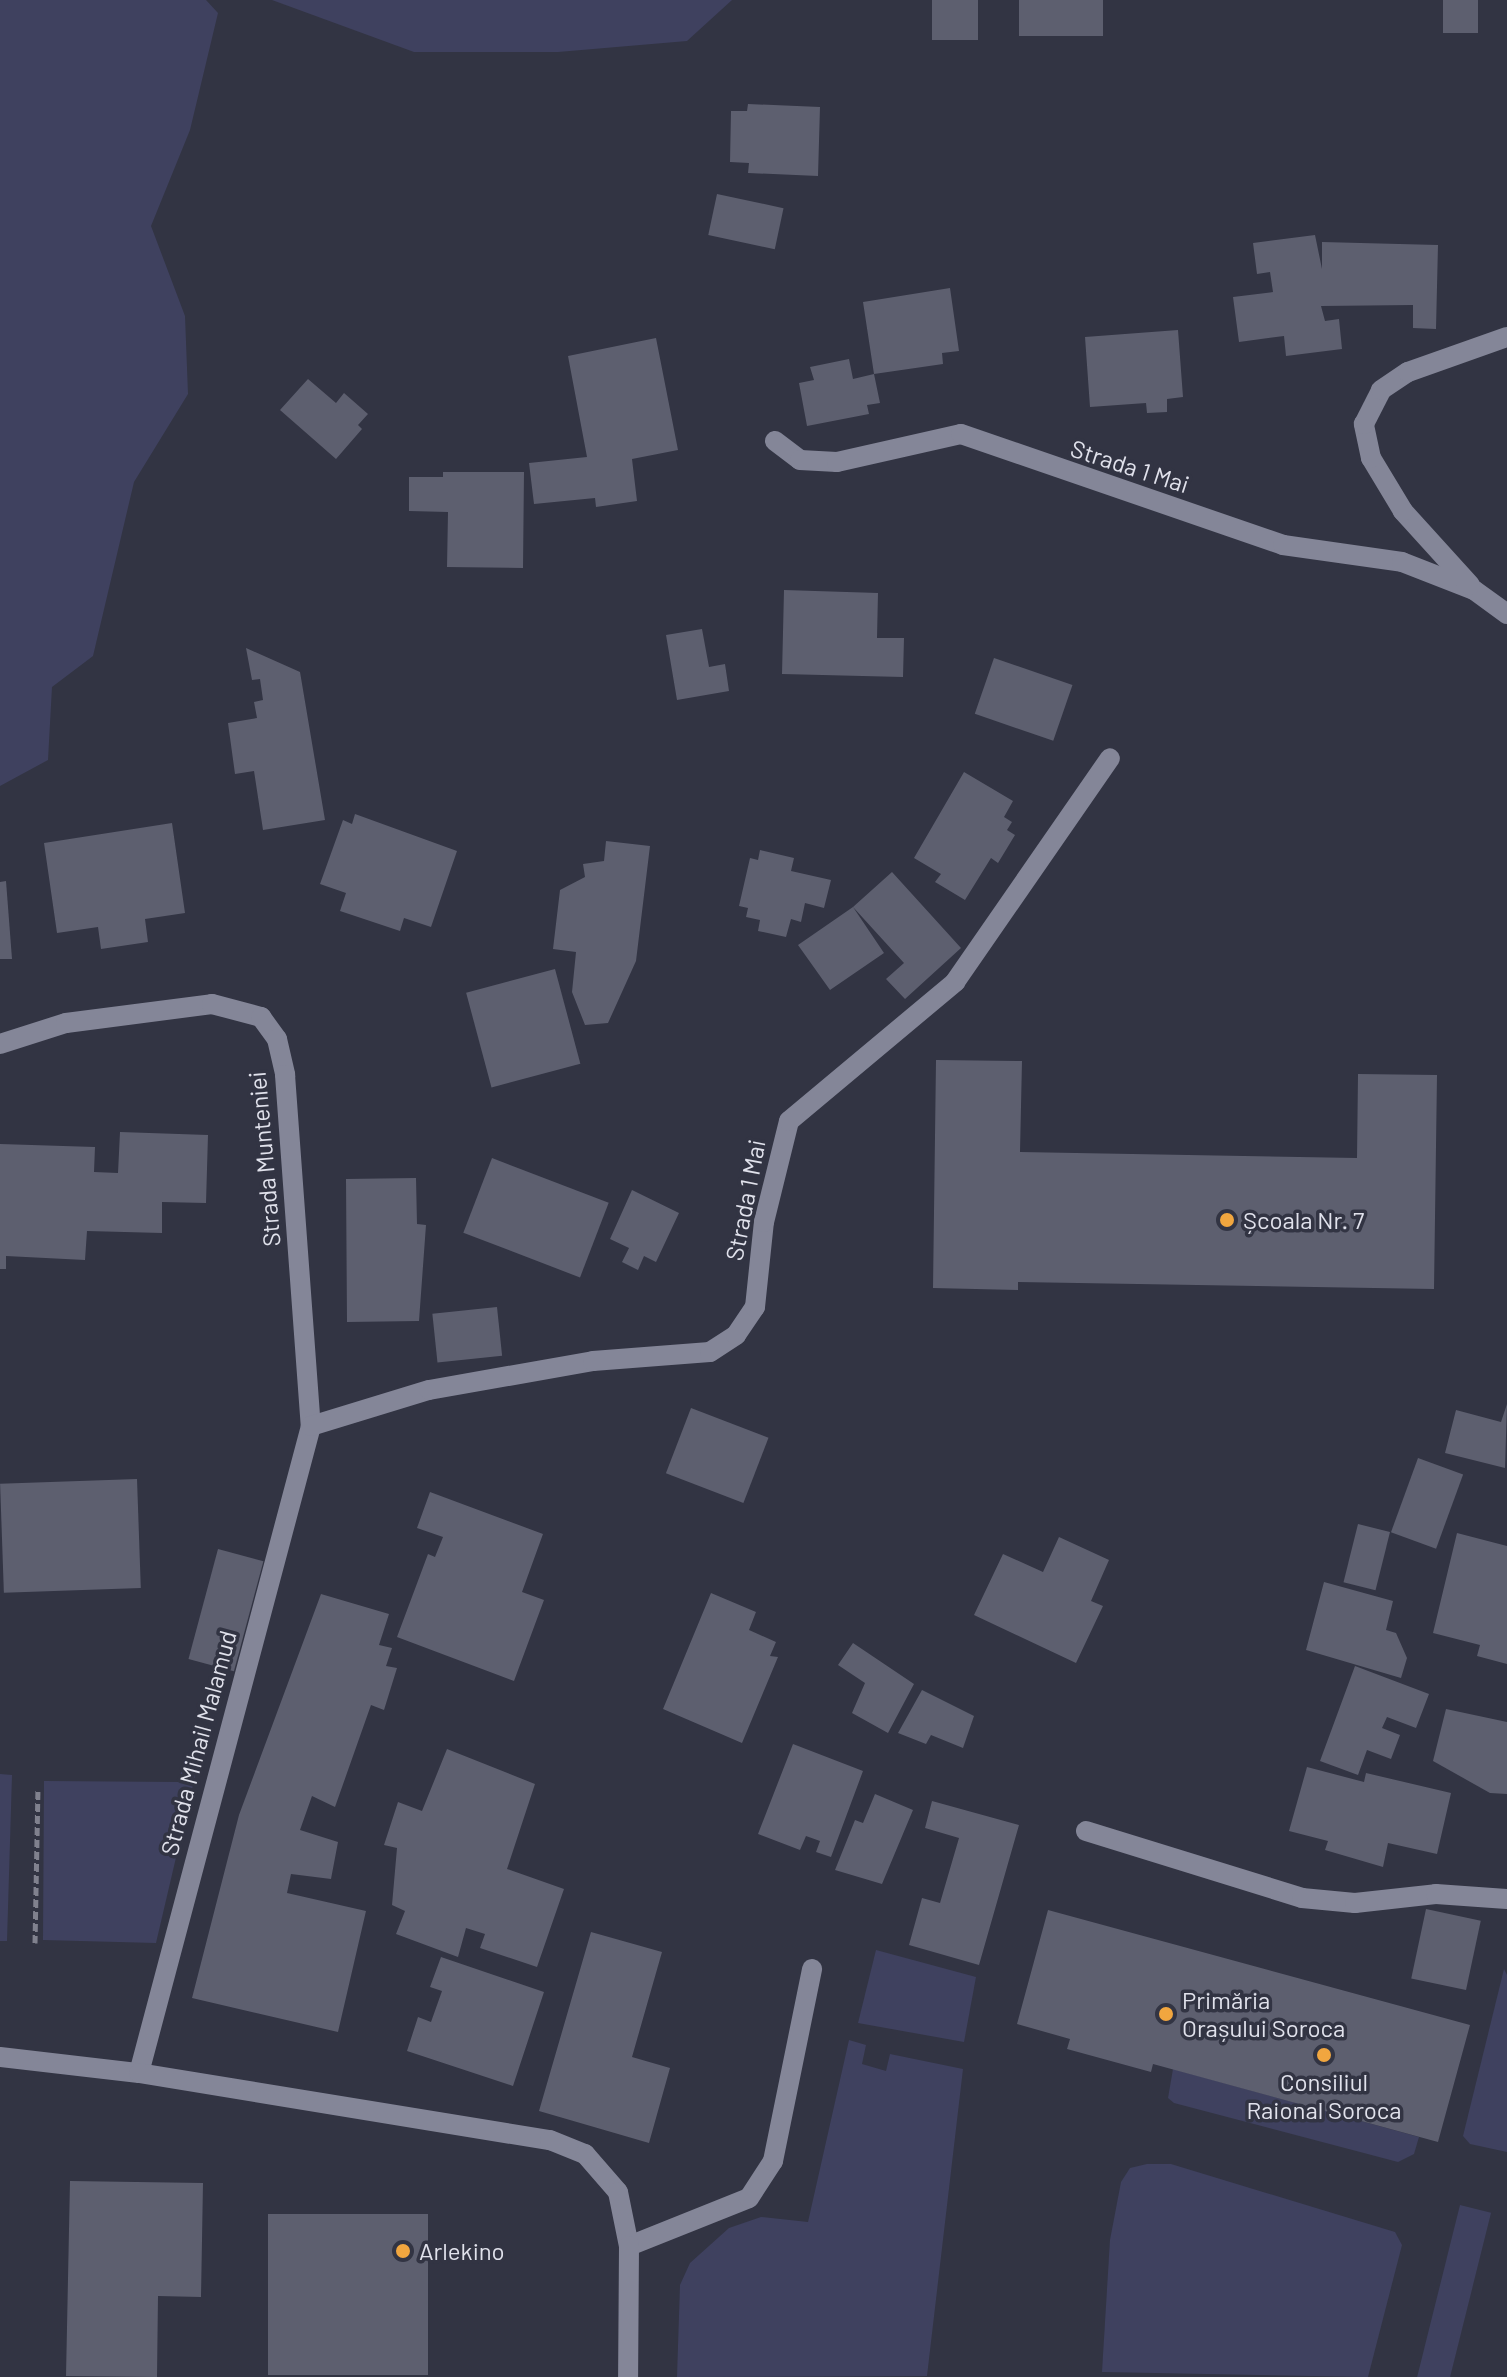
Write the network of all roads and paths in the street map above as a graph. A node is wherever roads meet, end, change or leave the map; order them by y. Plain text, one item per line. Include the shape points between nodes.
1 (1507, 337) edge
2 (775, 441) dead end
3 (1474, 590) junction
4 (1507, 614) edge
5 (1110, 758) dead end
6 (0, 1044) edge
7 (311, 1426) junction
8 (38, 1790) dead end
9 (1086, 1831) dead end
10 (1507, 1899) edge
11 (35, 1943) dead end
12 (812, 1969) dead end
13 (0, 2057) edge
14 (139, 2073) junction
15 (629, 2246) junction
16 (628, 2377) edge

1 - 3 street, Strada 1 Mai via 1408,372 1381,390 1364,424 1371,458 1403,511
2 - 3 street, Strada 1 Mai via 800,460 837,462 961,434 1283,545 1402,562
3 - 4 street, Strada 1 Mai
5 - 7 street, Strada 1 Mai via 955,982 789,1121 764,1222 755,1307 736,1335 710,1352 593,1361 429,1390
6 - 7 street, Strada Munteniei via 66,1023 212,1004 261,1017 277,1039 285,1075
7 - 14 street, Strada Mihail Malamud
8 - 11 path
9 - 10 street via 1302,1898 1355,1903 1436,1894
12 - 15 street via 773,2161 749,2198
13 - 14 street
14 - 15 street via 550,2140 600,2167 618,2192
15 - 16 street

